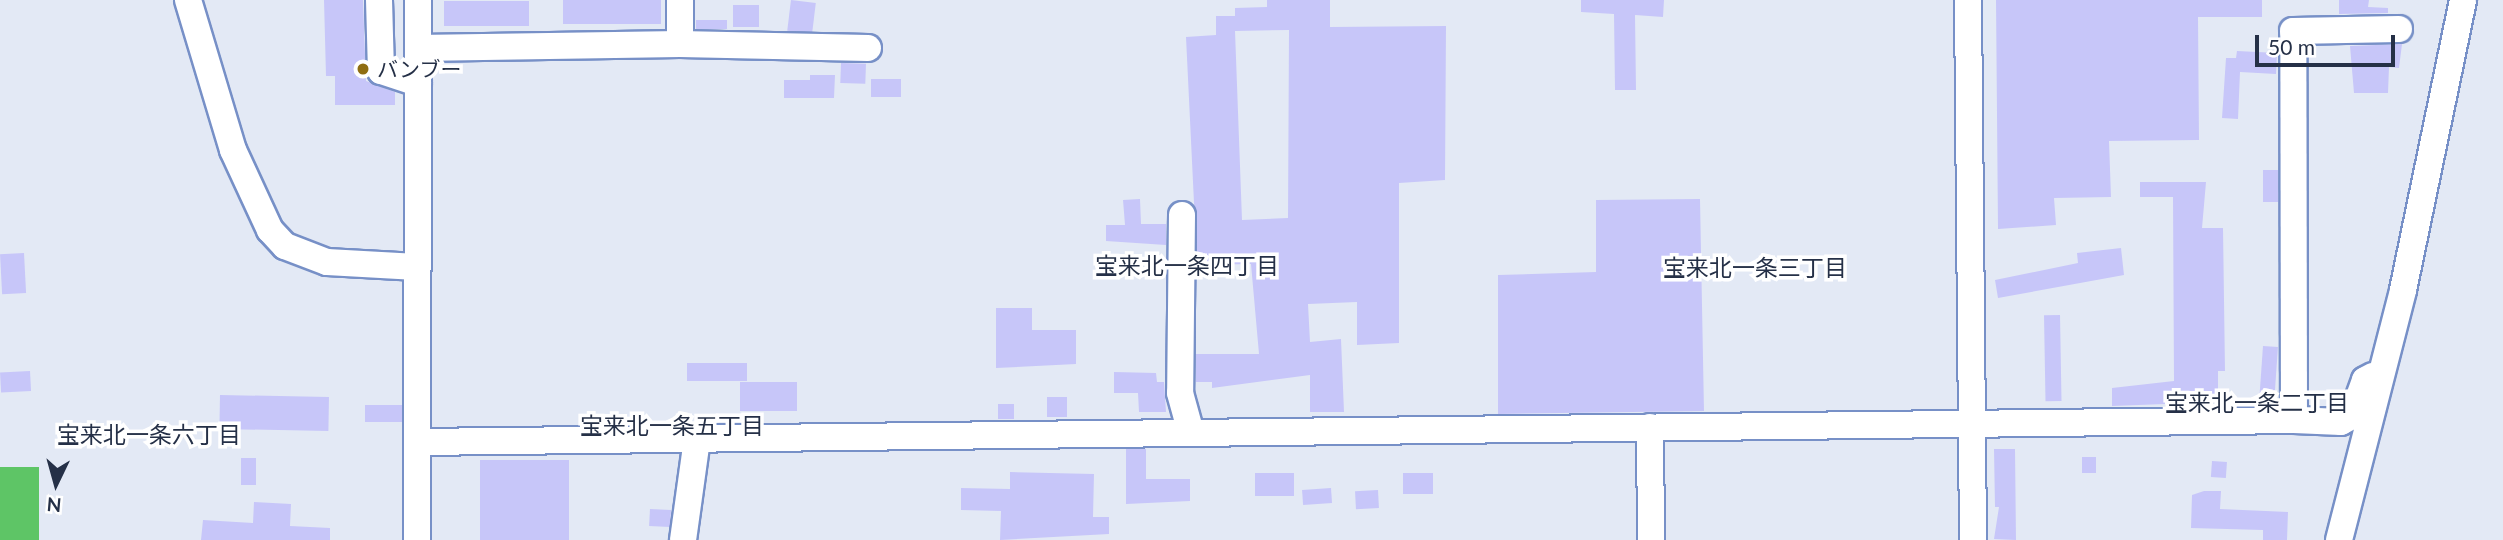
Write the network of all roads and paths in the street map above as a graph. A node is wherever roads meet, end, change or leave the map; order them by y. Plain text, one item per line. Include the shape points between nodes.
1 (188, 0) edge
2 (379, 0) edge
3 (418, 0) edge
4 (680, 0) edge
5 (1968, 0) edge
6 (2463, 0) edge
7 (2399, 29) dead end
8 (680, 44) junction
9 (418, 48) junction
10 (868, 48) dead end
11 (418, 83) junction
12 (1182, 215) dead end
13 (416, 267) junction
14 (2383, 372) junction
15 (2294, 420) junction
16 (1972, 424) junction
17 (1650, 427) junction
18 (1191, 433) junction
19 (697, 439) junction
20 (417, 442) junction
21 (417, 540) edge
22 (683, 540) edge
23 (1651, 540) edge
24 (1973, 540) edge
25 (2339, 540) edge

1 - 13 street via 233,150 270,230 285,246 327,262
2 - 11 street via 381,71
3 - 9 street
4 - 8 street
5 - 16 street
6 - 14 street
7 - 15 street via 2293,31
8 - 9 street
8 - 10 street
9 - 11 street
11 - 13 street
12 - 18 street via 1180,393
13 - 20 street
14 - 15 street via 2365,380 2352,415 2341,422
14 - 25 street
15 - 16 street
16 - 17 street
16 - 24 street
17 - 18 street
17 - 23 street
18 - 19 street
19 - 20 street
19 - 22 street
20 - 21 street

